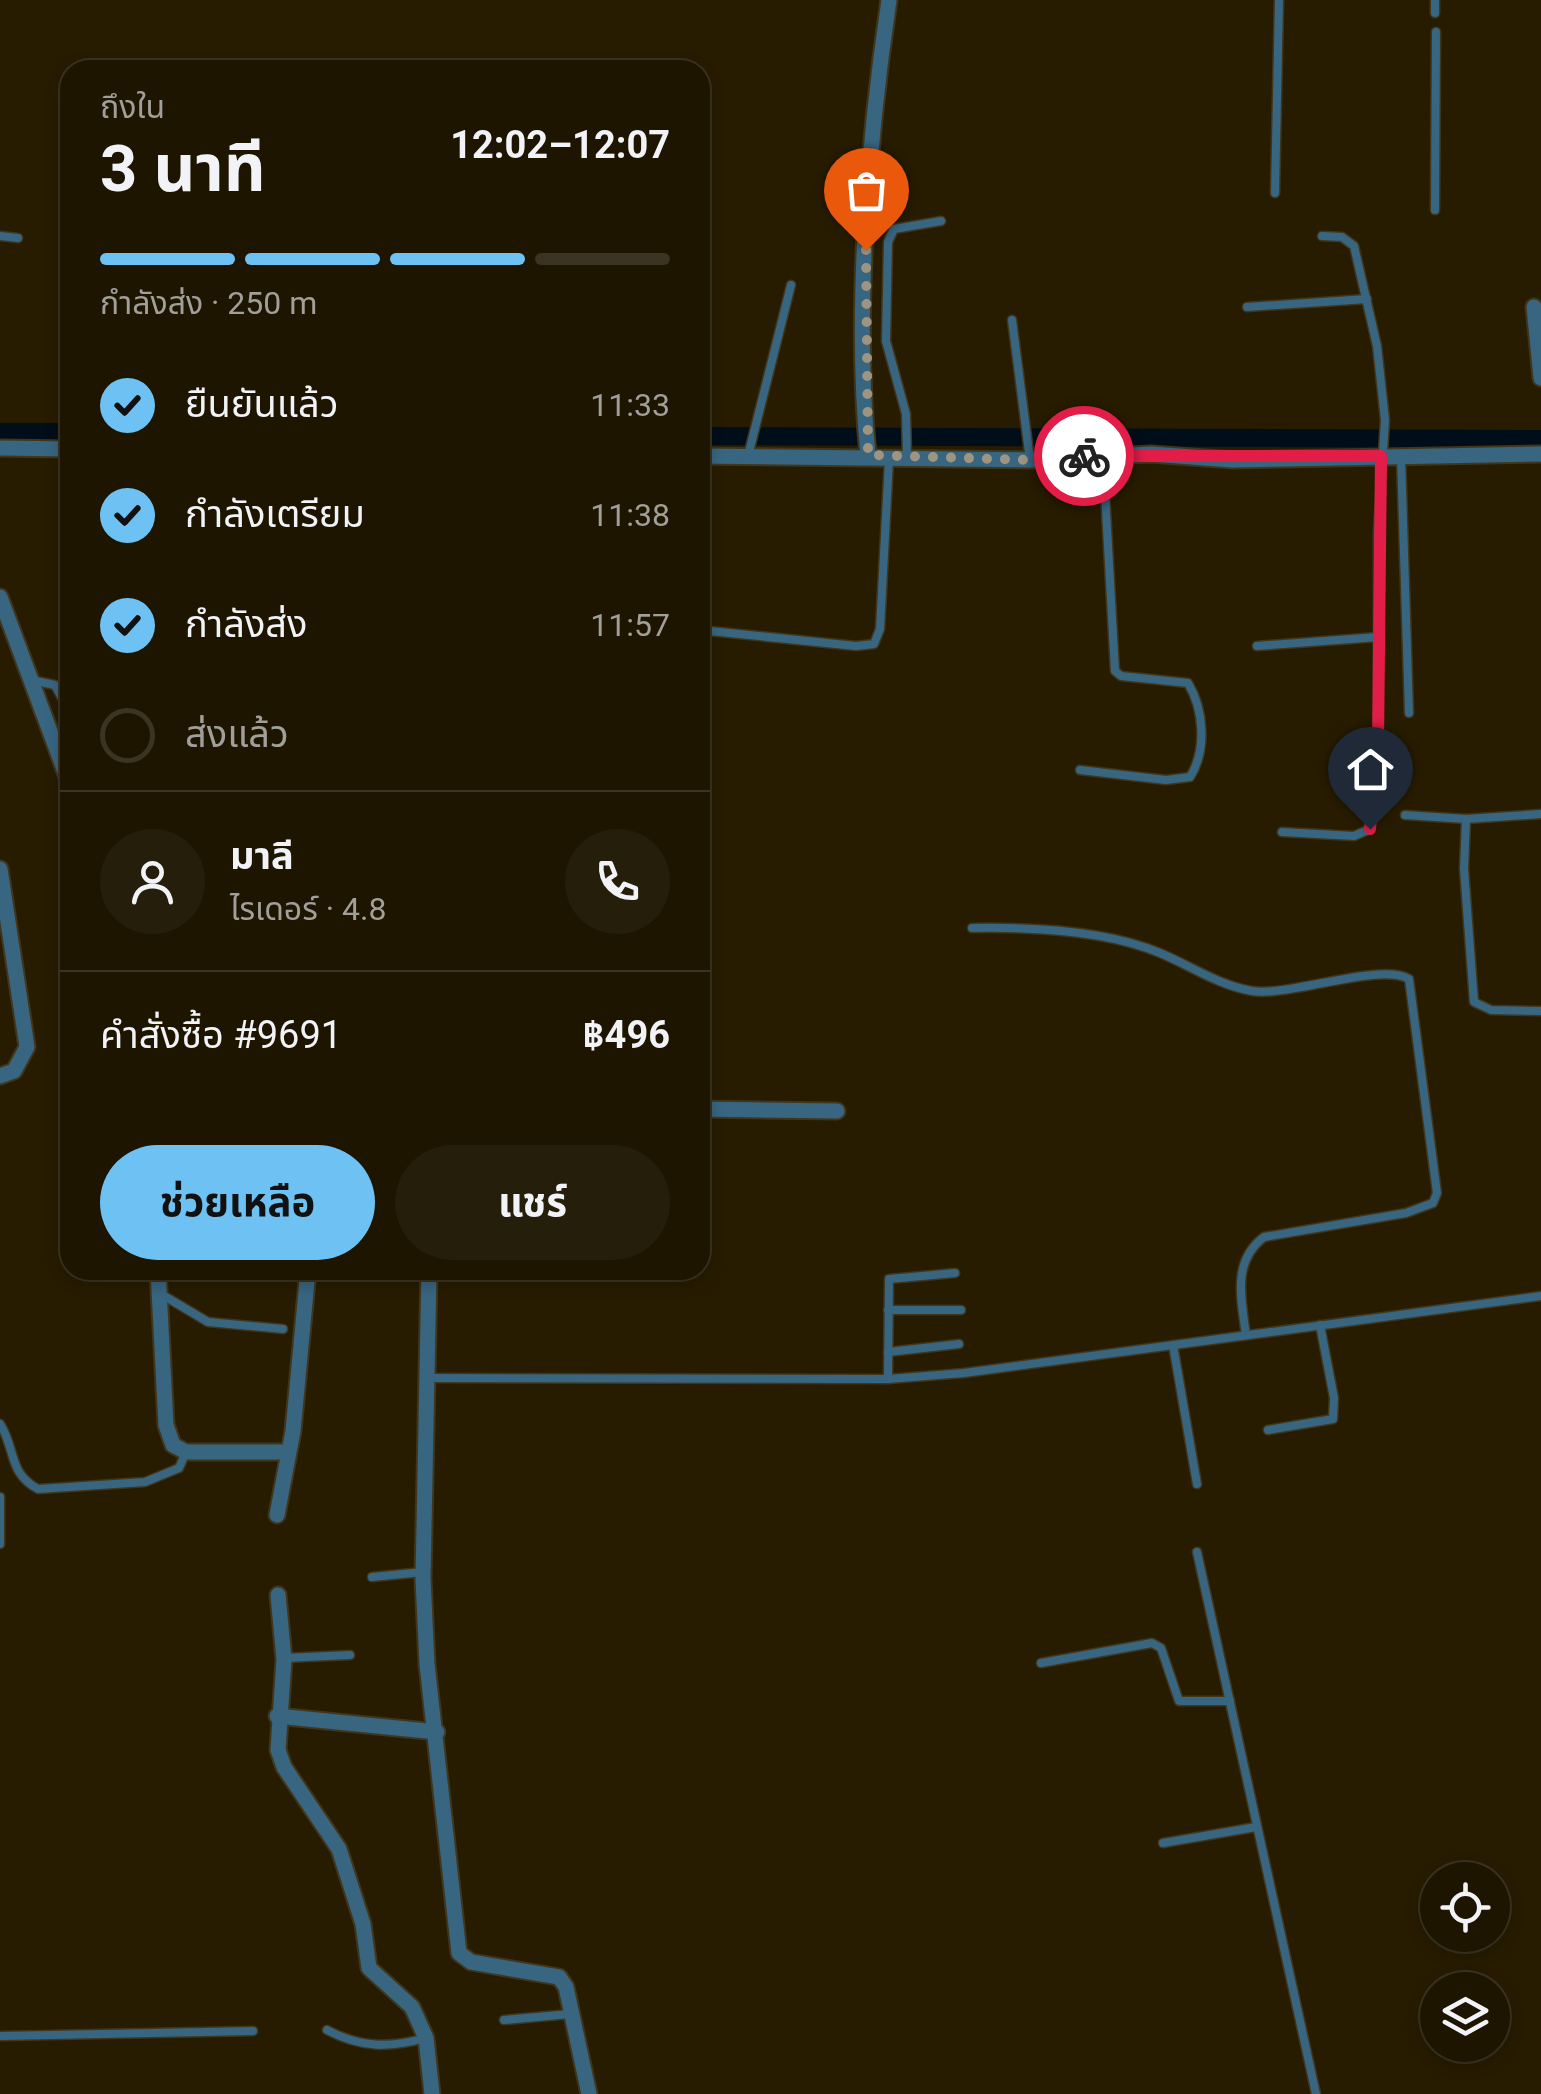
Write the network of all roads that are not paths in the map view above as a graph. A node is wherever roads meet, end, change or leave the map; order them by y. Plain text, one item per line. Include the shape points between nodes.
1 (890, 0) edge
2 (1279, 0) edge
3 (1435, 0) edge
4 (1435, 13) dead end
5 (1436, 32) dead end
6 (1275, 193) dead end
7 (1435, 210) dead end
8 (941, 221) dead end
9 (0, 236) edge
10 (1322, 236) dead end
11 (18, 238) dead end
12 (791, 285) dead end
13 (1367, 299) junction
14 (1246, 307) dead end
15 (1534, 308) dead end
16 (1012, 320) dead end
17 (1541, 378) edge
18 (0, 448) edge
19 (60, 448) edge
20 (1541, 454) edge
21 (868, 455) junction
22 (1103, 455) junction
23 (710, 456) edge
24 (748, 456) junction
25 (889, 456) junction
26 (907, 456) junction
27 (1381, 456) junction
28 (1401, 456) junction
29 (1030, 460) junction
30 (0, 596) edge
31 (710, 631) edge
32 (1378, 637) junction
33 (1256, 646) dead end
34 (31, 680) junction
35 (60, 694) edge
36 (1409, 713) dead end
37 (60, 758) edge
38 (1080, 770) dead end
39 (1541, 814) edge
40 (1405, 815) dead end
41 (1466, 819) junction
42 (1282, 832) dead end
43 (0, 869) edge
44 (972, 928) dead end
45 (1541, 1011) edge
46 (0, 1076) edge
47 (710, 1109) edge
48 (837, 1111) dead end
49 (955, 1273) dead end
50 (158, 1280) edge
51 (307, 1280) edge
52 (429, 1280) edge
53 (159, 1292) junction
54 (1541, 1296) edge
55 (888, 1310) junction
56 (961, 1310) dead end
57 (1320, 1325) junction
58 (283, 1329) dead end
59 (1246, 1335) junction
60 (959, 1344) dead end
61 (1173, 1344) junction
62 (888, 1352) junction
63 (428, 1378) junction
64 (888, 1379) junction
65 (0, 1424) edge
66 (1268, 1430) dead end
67 (186, 1452) junction
68 (286, 1452) junction
69 (1197, 1484) dead end
70 (0, 1498) edge
71 (277, 1515) dead end
72 (0, 1544) edge
73 (1197, 1552) dead end
74 (424, 1572) junction
75 (372, 1578) dead end
76 (278, 1595) dead end
77 (350, 1655) dead end
78 (284, 1658) junction
79 (1041, 1663) dead end
80 (1230, 1701) junction
81 (277, 1716) junction
82 (437, 1732) junction
83 (1256, 1827) junction
84 (1163, 1842) dead end
85 (570, 2014) junction
86 (504, 2020) dead end
87 (327, 2030) dead end
88 (252, 2031) dead end
89 (0, 2036) edge
90 (426, 2038) junction
91 (432, 2094) edge
92 (589, 2094) edge
93 (1316, 2094) edge

1 - 21 street via 875,95 866,250
2 - 6 lane
3 - 4 lane
5 - 7 lane
8 - 26 lane via 894,229 888,242 886,340 906,414
9 - 11 lane
10 - 13 lane via 1354,246
12 - 24 lane
13 - 14 lane
13 - 27 lane via 1384,398
15 - 17 street
16 - 29 lane
18 - 19 street
20 - 28 street
21 - 24 street
21 - 25 street
22 - 27 street
22 - 29 street
22 - 38 lane via 1114,671 1188,683 1202,732 1190,777
23 - 24 street
25 - 26 street
25 - 31 lane via 874,644
26 - 29 street
27 - 28 street
27 - 32 lane
28 - 36 lane
30 - 34 street
32 - 33 lane
32 - 42 lane via 1370,829 1354,836
34 - 35 lane via 55,685
34 - 37 street
39 - 41 lane
40 - 41 lane
41 - 45 lane via 1474,1002 1491,1010
43 - 46 street via 27,1047 14,1071
44 - 59 lane via 1034,927 1126,944 1255,992 1384,975 1409,979 1430,1114 1434,1203 1264,1237 1246,1250 1240,1273
47 - 48 street
49 - 55 lane via 890,1277
50 - 53 street
51 - 68 street
52 - 63 street
53 - 58 lane via 208,1322
53 - 67 street via 166,1425 172,1445
54 - 57 lane
55 - 56 lane
55 - 62 lane
57 - 59 lane
57 - 66 lane via 1333,1418
59 - 61 lane
60 - 62 lane
61 - 64 lane
61 - 69 lane
62 - 64 lane
63 - 64 lane
63 - 74 street
65 - 67 lane via 12,1463 38,1489 146,1482 179,1468
67 - 68 street
68 - 71 street
70 - 72 lane
73 - 80 lane
74 - 75 lane
74 - 82 street
76 - 78 street
77 - 78 lane
78 - 81 street
79 - 80 lane via 1152,1644 1161,1648 1179,1701
80 - 83 lane
81 - 82 street
81 - 90 street via 284,1767 339,1849 370,1968 412,2007
82 - 85 street via 458,1953 470,1962 559,1977
83 - 84 lane
83 - 93 lane
85 - 86 lane
85 - 92 street
87 - 90 lane via 355,2045 398,2046
88 - 89 lane
90 - 91 street

